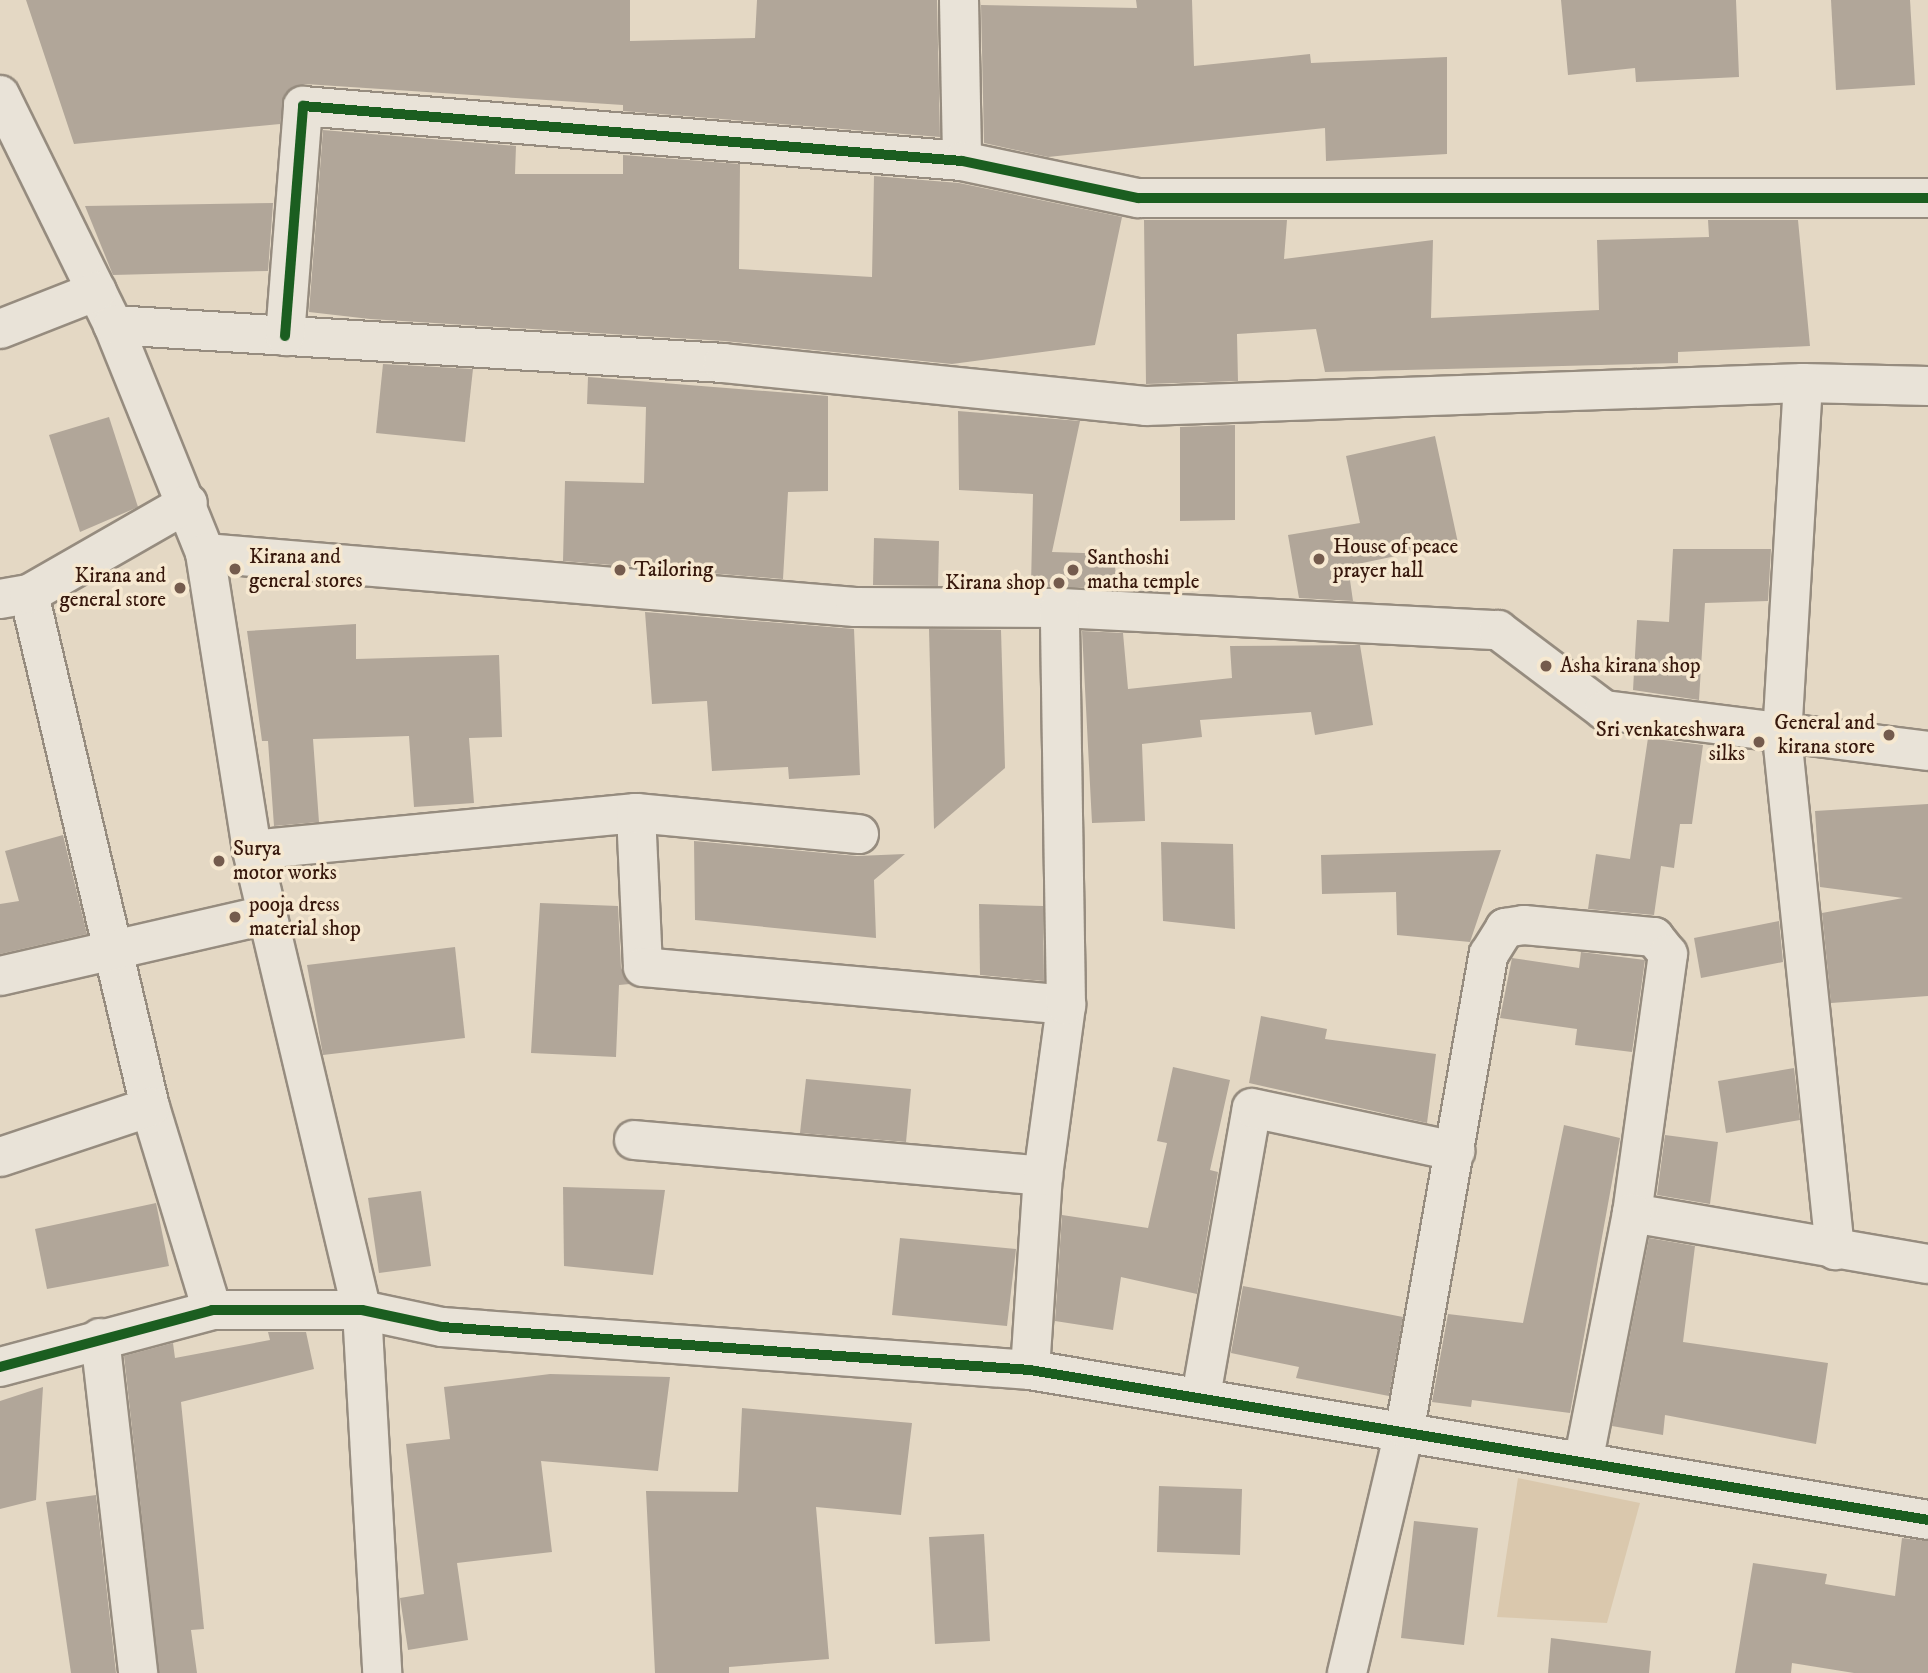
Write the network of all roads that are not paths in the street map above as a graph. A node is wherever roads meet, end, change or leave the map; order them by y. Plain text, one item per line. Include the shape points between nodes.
1 (959, 0) edge
2 (0, 95) edge
3 (962, 161) junction
4 (1928, 198) edge
5 (105, 308) junction
6 (0, 329) edge
7 (285, 336) junction
8 (1803, 383) junction
9 (1928, 386) edge
10 (187, 503) junction
11 (205, 553) junction
12 (15, 596) edge
13 (1060, 608) junction
14 (1782, 736) junction
15 (1928, 751) edge
16 (636, 813) junction
17 (859, 834) dead end
18 (251, 850) junction
19 (267, 915) junction
20 (114, 951) junction
21 (0, 976) edge
22 (1066, 1005) junction
23 (150, 1107) junction
24 (634, 1140) dead end
25 (1455, 1151) junction
26 (0, 1157) edge
27 (1043, 1175) junction
28 (1632, 1213) junction
29 (1835, 1250) junction
30 (1928, 1264) edge
31 (212, 1310) junction
32 (362, 1310) junction
33 (100, 1338) junction
34 (0, 1367) edge
35 (1030, 1370) junction
36 (1201, 1396) junction
37 (1405, 1428) junction
38 (1583, 1462) junction
39 (1928, 1520) edge
40 (138, 1673) edge
41 (382, 1673) edge
42 (1347, 1673) edge

1 - 3 street
2 - 5 street
3 - 4 street via 1138,198
3 - 7 street via 303,106
5 - 6 street
5 - 7 street
5 - 10 street
7 - 8 street via 723,363 1146,406
8 - 9 street
8 - 14 street
10 - 11 street
10 - 12 street
11 - 13 street via 855,607
11 - 18 street
12 - 20 street
13 - 14 street via 1498,630 1604,710
13 - 22 street
14 - 15 street
14 - 29 street
16 - 17 street
16 - 18 street
16 - 22 street via 643,967
18 - 19 street
19 - 20 street
19 - 32 street
20 - 21 street
20 - 23 street
22 - 27 street
23 - 26 street
23 - 31 street
24 - 27 street
25 - 28 street via 1494,938 1524,925 1654,937 1668,954
25 - 36 street via 1252,1108
25 - 37 street
27 - 35 street
28 - 29 street
28 - 38 street
29 - 30 street
31 - 32 street
31 - 33 street
32 - 35 street via 442,1327
32 - 41 street
33 - 34 street
33 - 40 street
35 - 36 street
36 - 37 street
37 - 38 street
37 - 42 street
38 - 39 street

